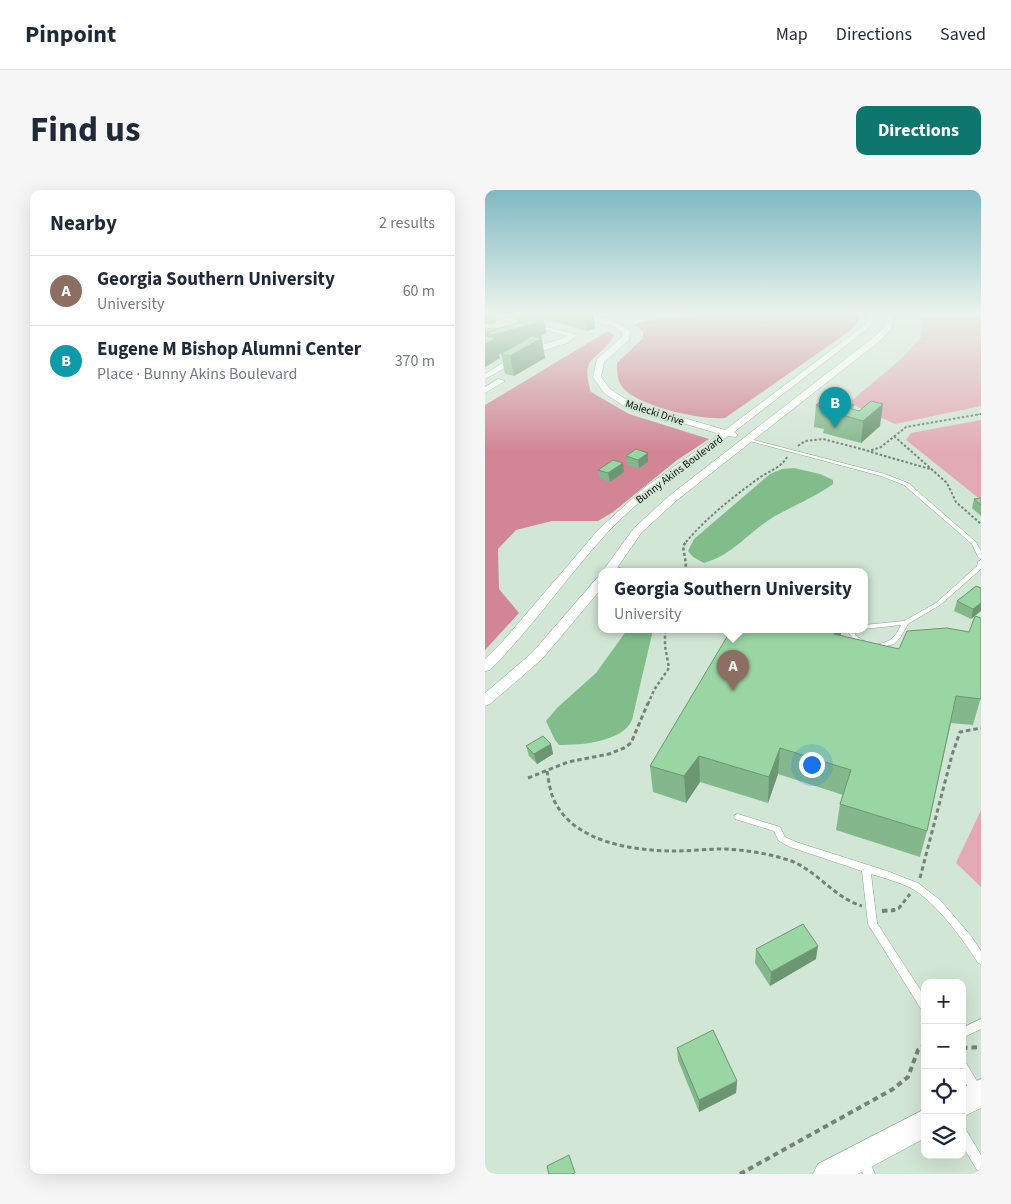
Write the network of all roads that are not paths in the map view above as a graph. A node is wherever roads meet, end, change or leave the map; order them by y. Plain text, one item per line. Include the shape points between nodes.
1 (513, 360) edge
2 (601, 360) edge
3 (824, 360) edge
4 (850, 360) edge
5 (485, 377) edge
6 (501, 381) dead end
7 (485, 391) edge
8 (727, 433) junction
9 (748, 439) junction
10 (981, 557) edge
11 (981, 562) edge
12 (611, 568) edge
13 (598, 585) edge
14 (905, 623) junction
15 (868, 628) edge
16 (852, 633) edge
17 (485, 668) edge
18 (485, 701) edge
19 (738, 817) dead end
20 (866, 868) junction
21 (981, 960) edge
22 (921, 1000) edge
23 (981, 1024) edge
24 (966, 1031) edge
25 (963, 1069) edge
26 (974, 1097) edge
27 (921, 1126) edge
28 (966, 1141) edge
29 (865, 1165) edge
30 (981, 1166) edge
31 (828, 1174) edge

1 - 5 street
2 - 8 street, Malecki Drive via 597,377 607,391 627,404
3 - 8 street, Bunny Akins Boulevard
4 - 9 street, Bunny Akins Boulevard
6 - 7 street
8 - 9 street, Malecki Drive
8 - 17 street, Bunny Akins Boulevard via 648,490 603,531
9 - 10 lane via 883,474 906,484 974,542
9 - 12 street, Bunny Akins Boulevard via 638,530
11 - 14 lane via 980,567 938,604
13 - 18 street via 537,656
14 - 15 lane
14 - 16 lane via 895,642 887,645 861,642
19 - 20 lane via 777,829 782,838 793,845
20 - 21 lane via 915,886 937,903 969,939
20 - 22 lane via 873,924
23 - 24 lane
25 - 26 lane
27 - 29 street
28 - 30 lane
29 - 31 street

